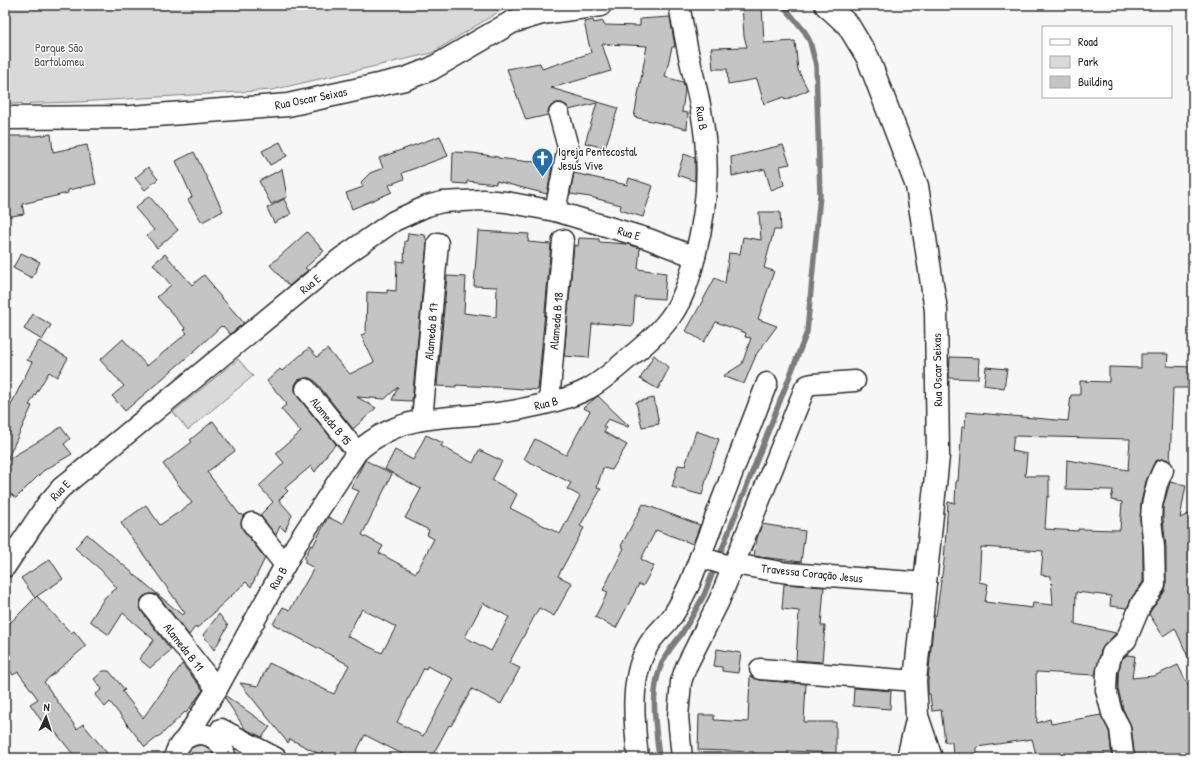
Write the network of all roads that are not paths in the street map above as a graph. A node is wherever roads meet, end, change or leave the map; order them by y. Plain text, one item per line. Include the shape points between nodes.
1 (600, 5) edge
2 (679, 5) edge
3 (826, 5) edge
4 (559, 114) dead end
5 (5, 118) edge
6 (555, 212) junction
7 (564, 240) dead end
8 (438, 243) dead end
9 (695, 257) junction
10 (855, 381) dead end
11 (767, 383) dead end
12 (306, 389) dead end
13 (549, 402) junction
14 (422, 420) junction
15 (357, 452) junction
16 (1163, 470) dead end
17 (252, 523) dead end
18 (8, 554) edge
19 (717, 561) junction
20 (285, 565) junction
21 (926, 583) junction
22 (151, 605) dead end
23 (760, 669) dead end
24 (915, 681) junction
25 (217, 689) junction
26 (917, 716) junction
27 (221, 729) junction
28 (177, 751) edge
29 (225, 754) edge
30 (276, 758) edge
31 (638, 758) edge
32 (682, 758) edge
33 (907, 758) edge
34 (931, 758) edge
35 (1125, 758) edge

1 - 5 main road, Rua Oscar Seixas via 542,13 512,22 431,69 405,79 288,104 131,117
2 - 9 street, Rua B via 701,111 707,160 704,220
3 - 21 main road, Rua Oscar Seixas via 848,25 868,58 917,186 937,330 938,456
4 - 6 street via 568,147
6 - 9 street, Rua E via 649,239
6 - 18 street, Rua E via 506,202 462,200 427,206 394,221 340,258 61,488
7 - 13 street, Alameda B 18
8 - 14 street, Alameda B 17
9 - 13 street, Rua B via 680,302 672,316 648,342 601,381 575,395
10 - 19 street via 813,384 805,388
11 - 19 street
12 - 15 street, Alameda B 15
13 - 14 street, Rua B via 495,413
14 - 15 street, Rua B via 394,428
15 - 20 street, Rua B via 296,544
16 - 35 street via 1157,484 1151,519 1155,585 1142,602 1126,640 1112,653 1107,671 1106,690 1112,713 1120,728
17 - 20 street
19 - 21 street, Travessa Coração Jesus via 788,572
19 - 31 street via 690,583 678,608 649,644 638,676 635,701
19 - 32 street via 719,601 681,682 678,717
20 - 25 street, Rua B
21 - 24 main road, Rua Oscar Seixas
22 - 25 street, Alameda B 11
23 - 24 street
24 - 26 main road, Rua Oscar Seixas
25 - 27 street
25 - 28 street, Rua B
26 - 33 street
26 - 34 main road, Rua Oscar Seixas
27 - 29 street
27 - 30 street
28 - 29 street via 194,735 204,734 219,742

